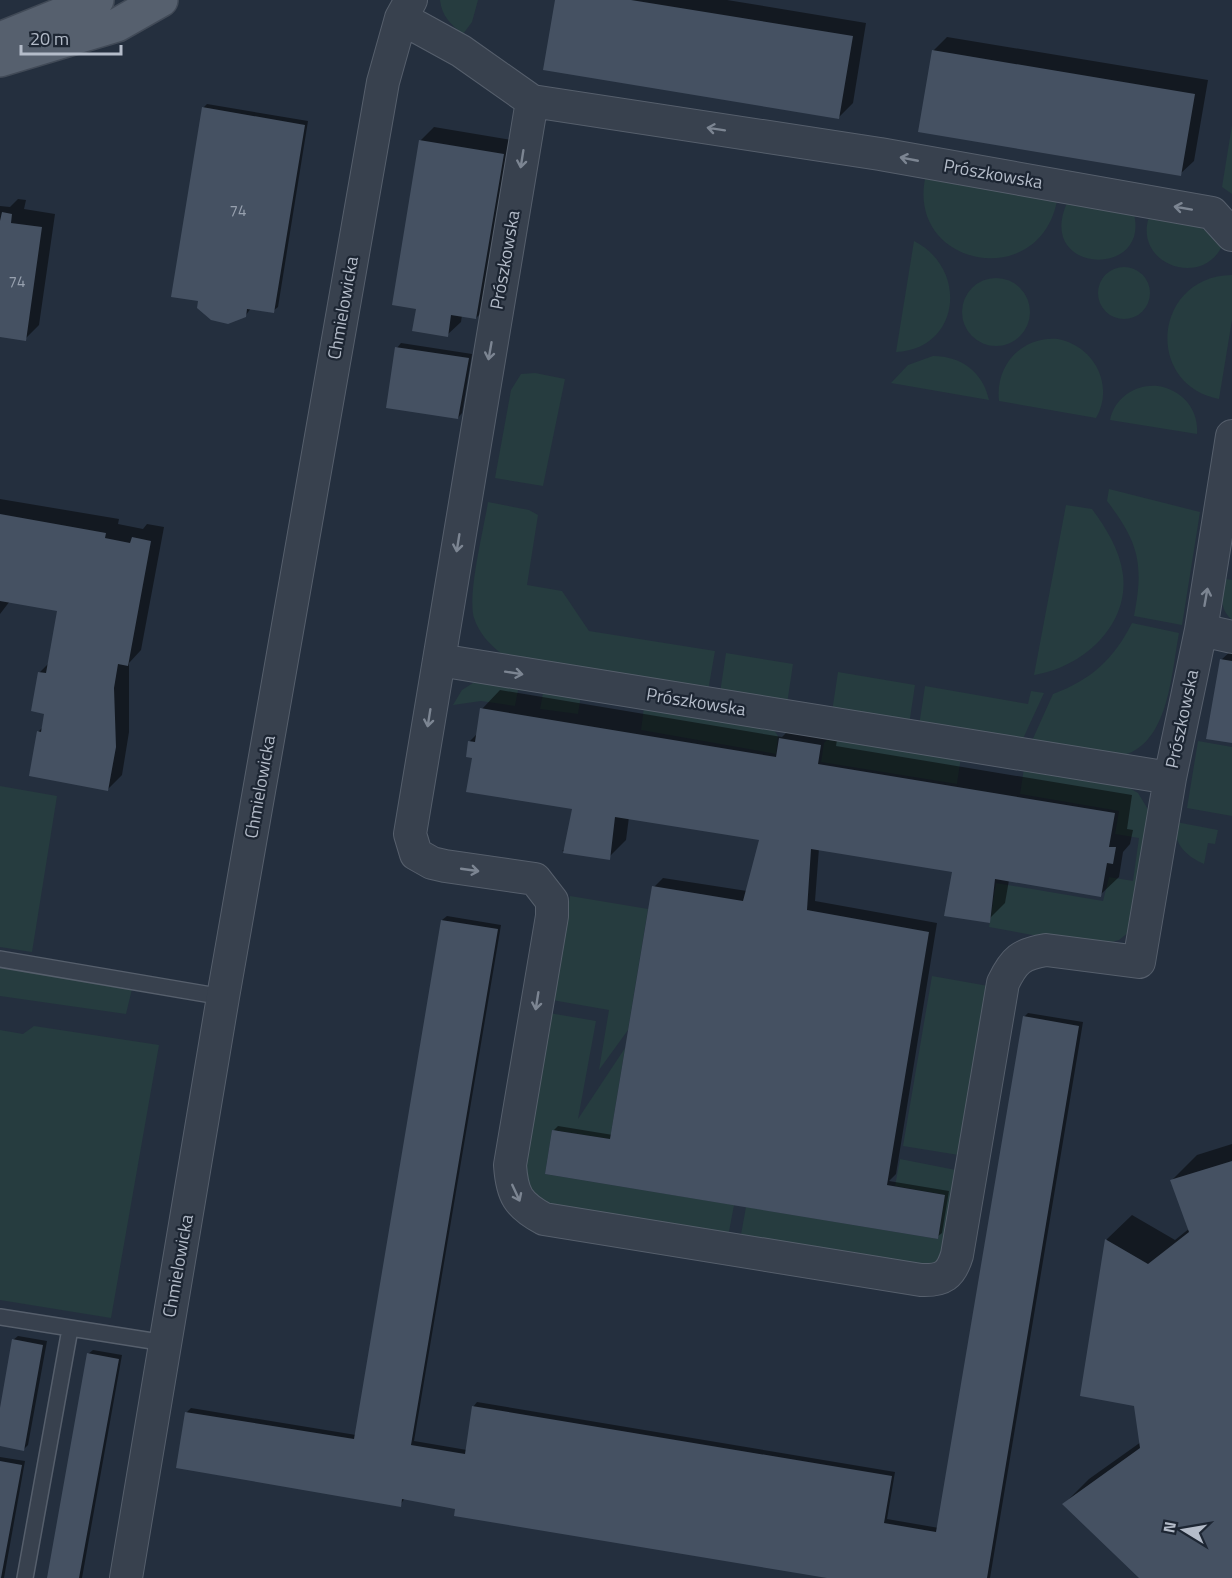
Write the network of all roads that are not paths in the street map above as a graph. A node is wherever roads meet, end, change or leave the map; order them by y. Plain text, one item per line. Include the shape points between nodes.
1 (97, 0) edge
2 (160, 0) edge
3 (406, 9) edge
4 (0, 39) edge
5 (0, 60) edge
6 (531, 101) junction
7 (1232, 235) edge
8 (1231, 448) edge
9 (1201, 630) junction
10 (1232, 637) edge
11 (439, 660) junction
12 (1170, 778) junction
13 (0, 959) edge
14 (223, 997) junction
15 (0, 1317) edge
16 (70, 1329) junction
17 (165, 1343) junction
18 (25, 1578) edge
19 (126, 1578) edge

1 - 4 main road
2 - 5 main road via 117,25
3 - 6 street, Prószkowska
3 - 14 street, Chmielowicka via 383,82
7 -> 6 street, Prószkowska via 1212,213 880,154
6 -> 11 street, Prószkowska
9 -> 8 street, Prószkowska
9 - 10 street
9 - 12 street, Prószkowska
11 -> 12 street, Prószkowska
11 -> 12 street via 410,834 416,854 445,866 535,879 552,901 510,1165 512,1186 524,1208 544,1219 921,1280 938,1280 952,1272 957,1255 1003,983 1012,963 1046,950 1139,962
13 - 14 lane
14 - 17 street, Chmielowicka
15 - 16 lane
16 - 17 lane
16 - 18 lane
17 - 19 street, Chmielowicka

